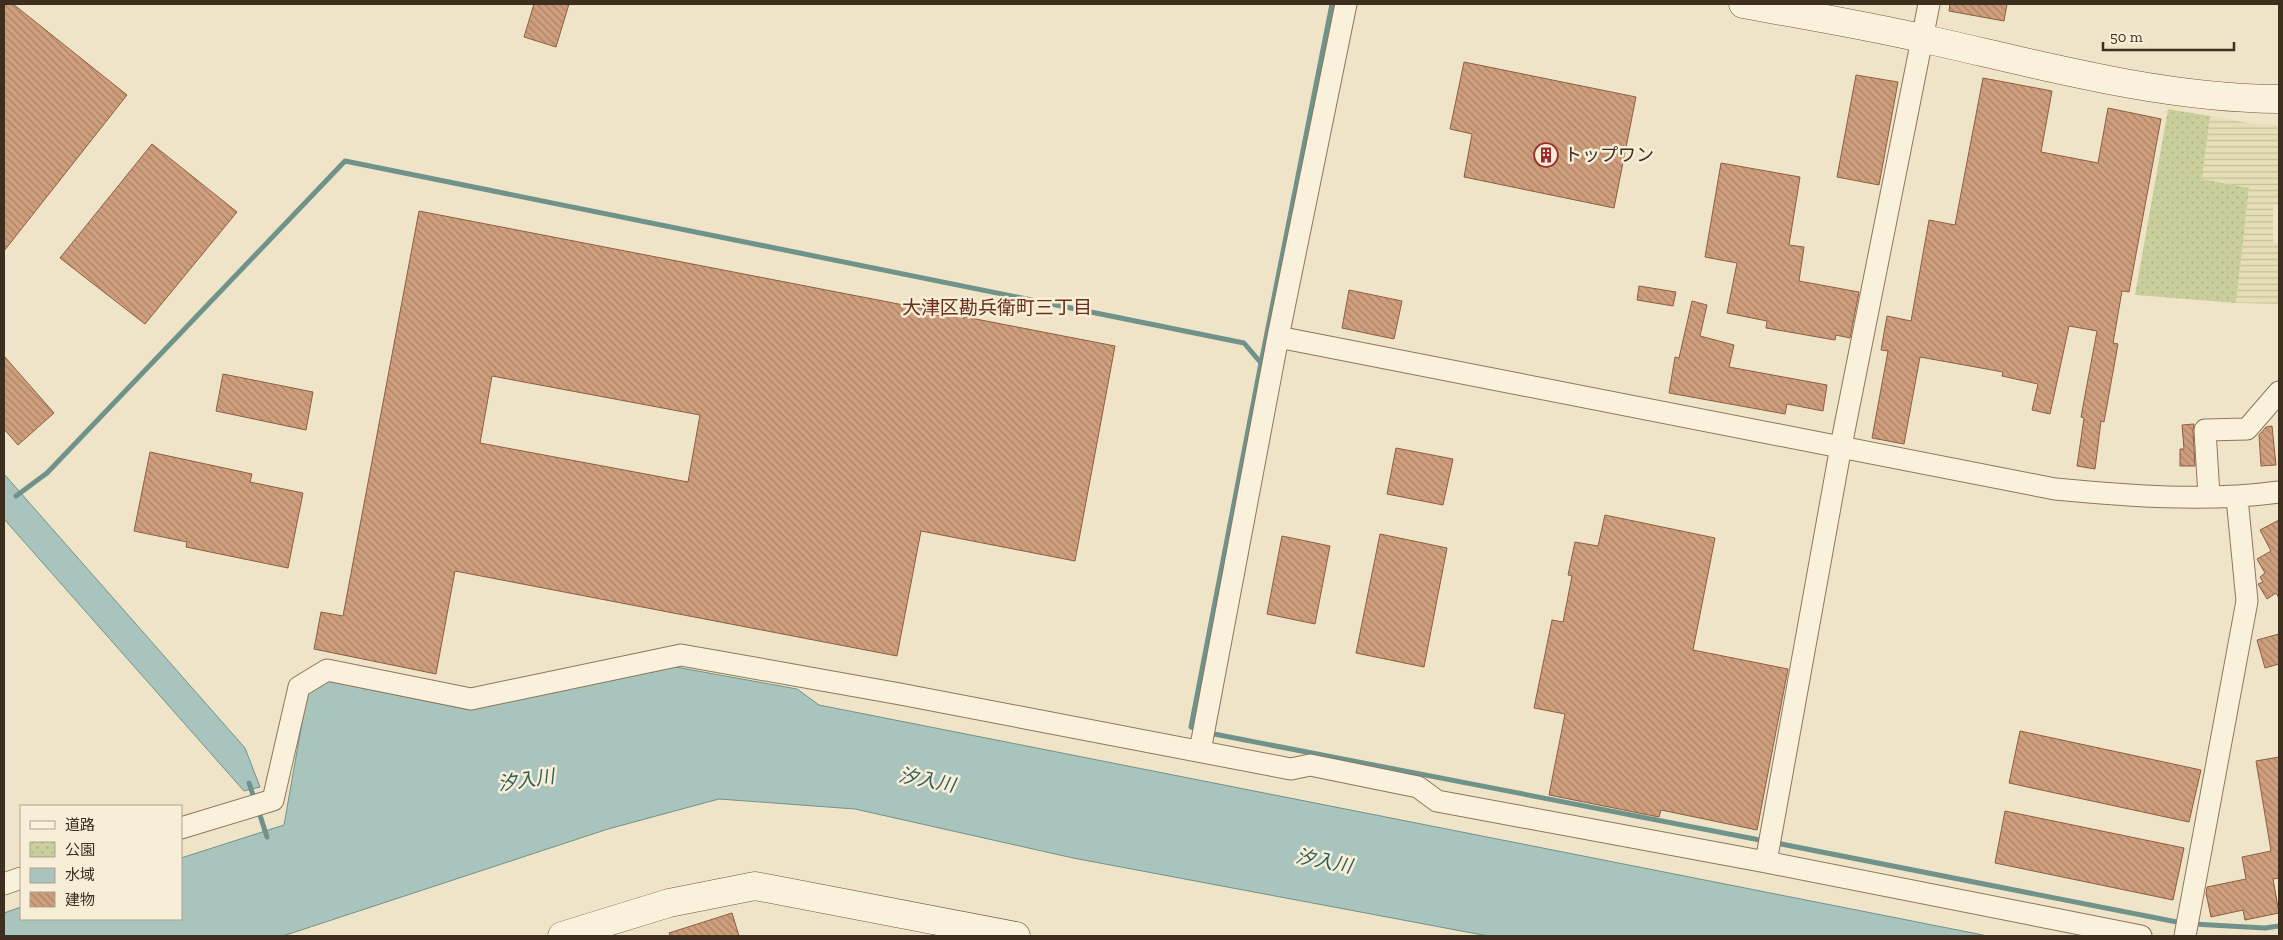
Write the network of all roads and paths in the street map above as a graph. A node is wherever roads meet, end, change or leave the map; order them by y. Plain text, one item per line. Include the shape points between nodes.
1 (1346, 4) edge
2 (1743, 4) edge
3 (1928, 4) edge
4 (1922, 38) junction
5 (2279, 99) edge
6 (1278, 337) junction
7 (2279, 392) edge
8 (1840, 446) junction
9 (2279, 492) edge
10 (2209, 496) junction
11 (2237, 498) junction
12 (1200, 751) junction
13 (182, 828) edge
14 (1766, 862) junction
15 (20, 878) edge
16 (4, 884) edge
17 (562, 936) edge
18 (1016, 936) edge
19 (2141, 936) edge
20 (2185, 936) edge

1 - 6 street
2 - 4 street
3 - 4 street
4 - 5 street via 2093,77 2238,98
4 - 8 street
6 - 8 street
6 - 12 street
7 - 10 street via 2248,428 2205,430
8 - 10 street via 2056,489 2136,496
8 - 14 street
9 - 11 street
10 - 11 street
11 - 20 street via 2247,601
12 - 13 street via 681,655 471,700 327,670 299,687 273,800
12 - 14 street via 1291,769 1310,765 1418,786 1437,801
14 - 19 street
15 - 16 street
17 - 18 street via 669,903 755,886

